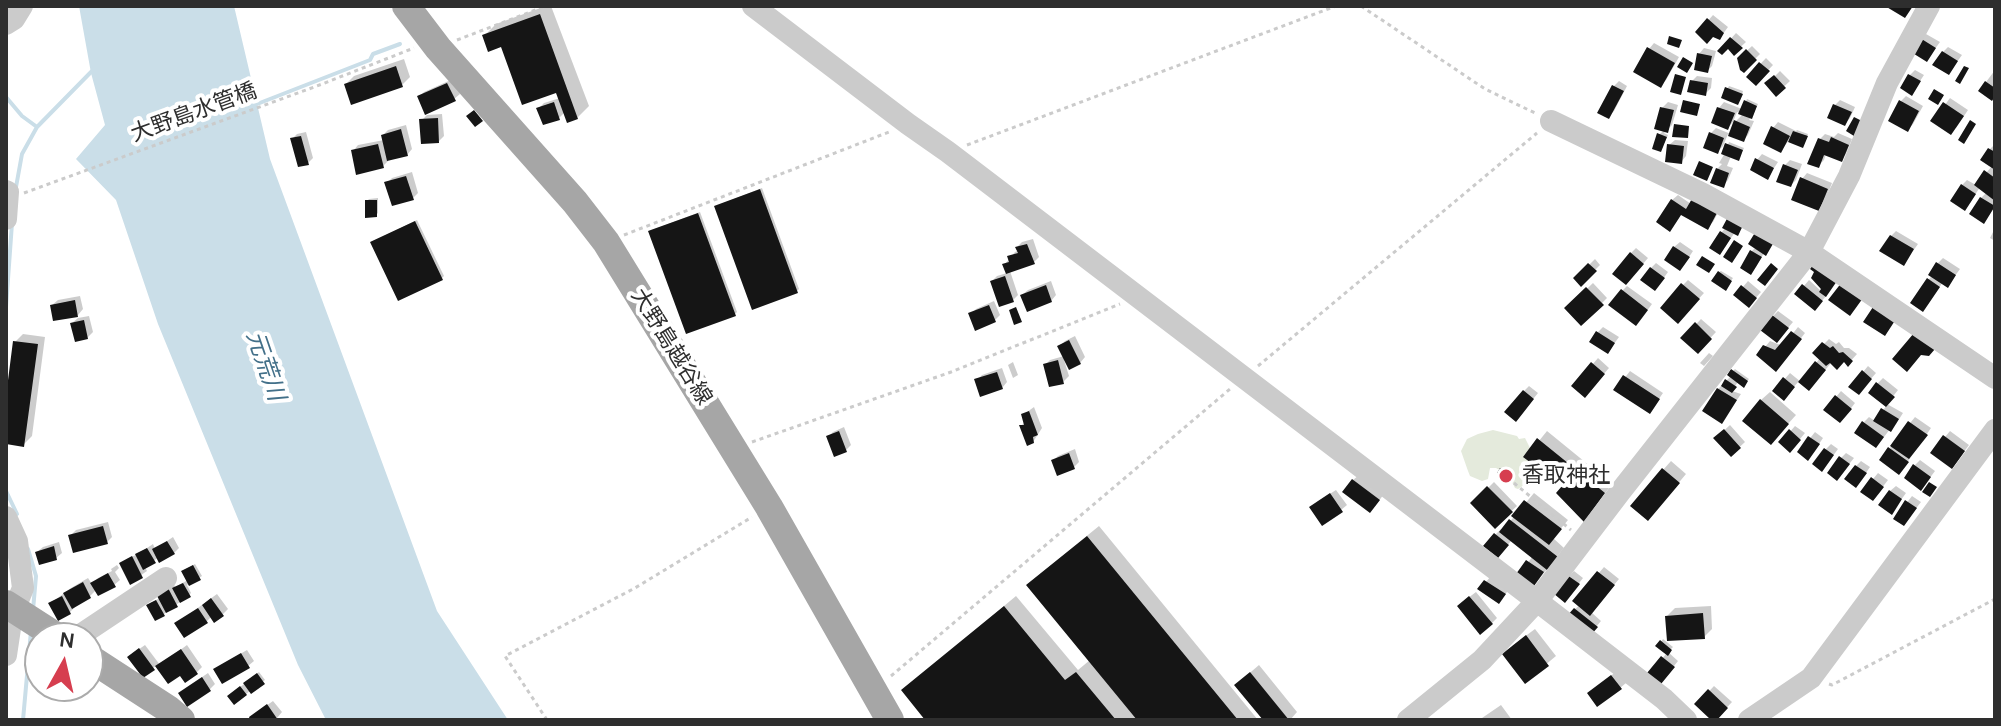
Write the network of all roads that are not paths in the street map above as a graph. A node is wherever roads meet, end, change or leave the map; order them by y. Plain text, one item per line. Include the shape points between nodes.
1 (22, 6) edge
2 (406, 6) edge
3 (753, 6) edge
4 (1929, 6) edge
5 (6, 24) edge
6 (1551, 121) road end
7 (6, 191) edge
8 (6, 219) edge
9 (1809, 252) junction
10 (1995, 378) edge
11 (1995, 430) edge
12 (6, 517) edge
13 (166, 578) dead end
14 (1537, 601) junction
15 (10, 611) edge
16 (30, 622) edge
17 (100, 622) edge
18 (6, 655) edge
19 (104, 667) edge
20 (181, 720) edge
21 (890, 720) edge
22 (1408, 720) edge
23 (1686, 720) edge
24 (1749, 720) edge

1 - 5 street
2 - 21 main road, 大野島越谷線 via 606,242 734,448
3 - 14 street
4 - 9 street
6 - 9 street
7 - 8 street
9 - 10 street
9 - 14 street
11 - 24 street via 1811,678
12 - 15 street via 17,541 23,588
13 - 17 street
14 - 22 street via 1482,660
14 - 23 street
15 - 16 main road
15 - 18 street
19 - 20 main road

